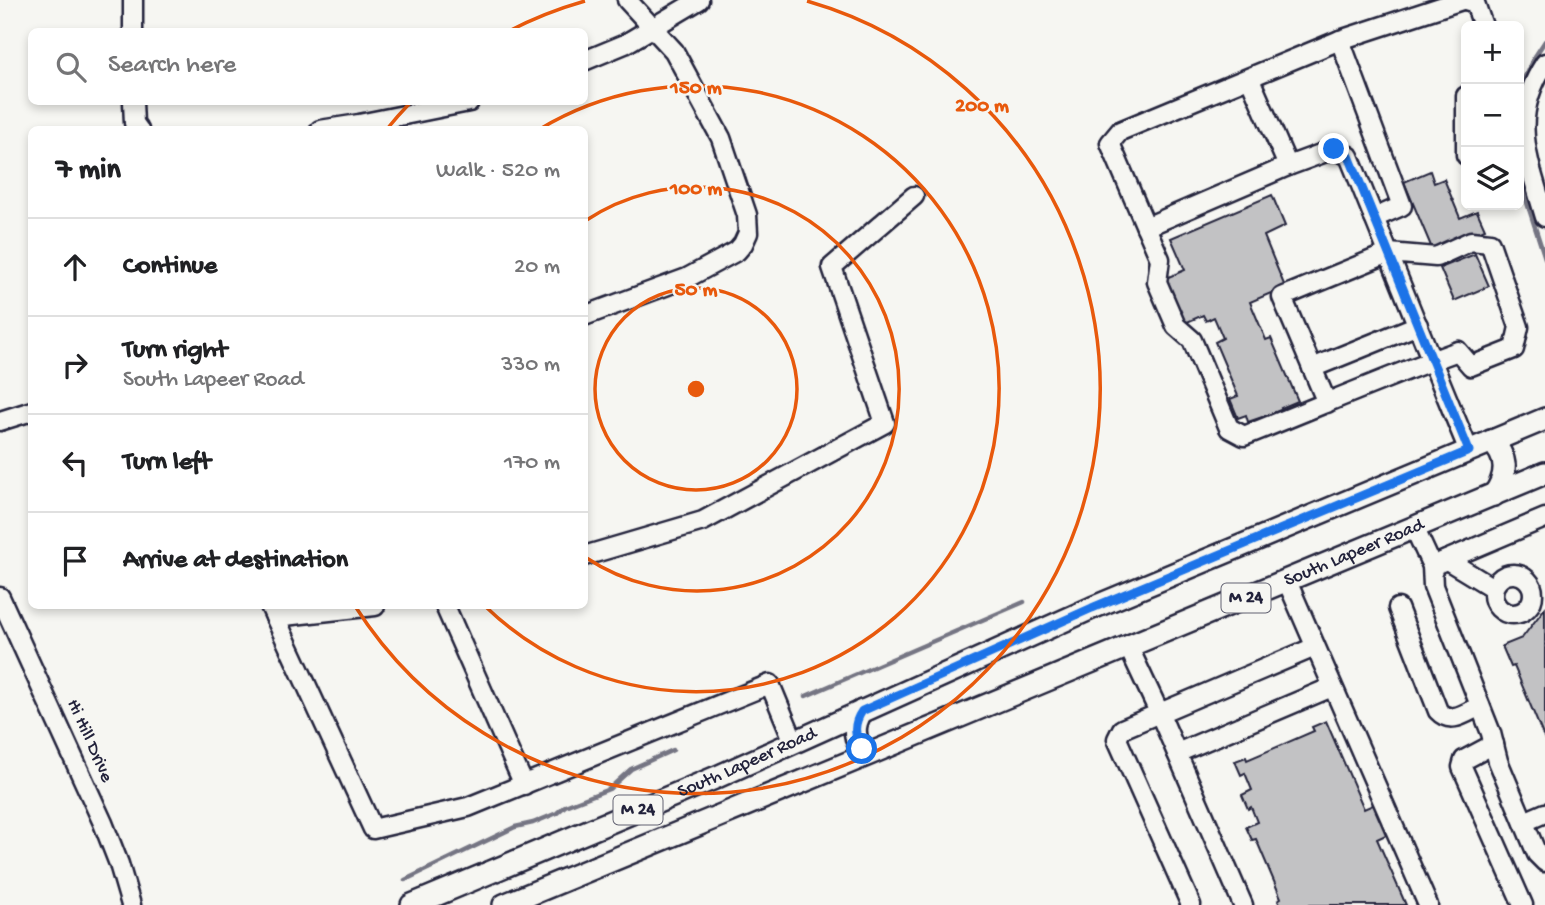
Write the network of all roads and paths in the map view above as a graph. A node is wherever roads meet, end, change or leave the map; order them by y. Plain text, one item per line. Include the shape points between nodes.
1 (133, 0) edge
2 (626, 0) edge
3 (699, 0) edge
4 (1463, 0) edge
5 (1481, 21) edge
6 (654, 27) junction
7 (133, 28) edge
8 (1340, 40) junction
9 (588, 59) edge
10 (1545, 63) edge
11 (1250, 79) junction
12 (133, 105) edge
13 (454, 105) edge
14 (136, 126) edge
15 (346, 126) edge
16 (1288, 166) junction
17 (914, 196) dead end
18 (1545, 216) edge
19 (1374, 218) junction
20 (1146, 226) junction
21 (1389, 253) junction
22 (588, 315) edge
23 (1418, 325) junction
24 (1432, 360) junction
25 (1312, 368) junction
26 (1327, 403) junction
27 (28, 412) edge
28 (1545, 419) edge
29 (0, 421) edge
30 (1491, 442) junction
31 (1469, 451) junction
32 (1545, 473) edge
33 (1494, 495) junction
34 (1545, 518) edge
35 (1415, 527) junction
36 (588, 555) edge
37 (1440, 563) junction
38 (1287, 581) junction
39 (1493, 588) dead end
40 (0, 597) edge
41 (1398, 608) dead end
42 (313, 609) edge
43 (446, 609) edge
44 (272, 611) edge
45 (1315, 647) junction
46 (1129, 648) junction
47 (1332, 687) junction
48 (1480, 706) junction
49 (862, 711) junction
50 (1159, 712) junction
51 (794, 742) junction
52 (1493, 744) junction
53 (1177, 753) junction
54 (867, 754) junction
55 (524, 785) junction
56 (1545, 813) edge
57 (1524, 822) junction
58 (1545, 862) edge
59 (131, 905) edge
60 (412, 905) edge
61 (504, 905) edge
62 (1191, 905) edge
63 (1243, 905) edge
64 (1428, 905) edge
65 (1523, 905) edge

1 - 7 street
2 - 6 street
3 - 6 street
4 - 5 street via 1475,3
4 - 8 street
6 - 9 street
6 - 22 street via 674,51 716,127 747,215 748,233 737,251 687,278
8 - 11 street
8 - 19 street via 1402,206
10 - 18 street via 1528,94 1523,127
11 - 16 street
11 - 20 street via 1120,131 1111,143
12 - 14 street
13 - 15 street
16 - 19 street via 1334,149 1349,156
16 - 20 street
17 - 36 street via 832,267 885,424 703,521
19 - 21 street
20 - 26 street via 1160,259 1157,282 1176,326 1192,340 1229,428 1244,436
21 - 23 street
21 - 24 street via 1436,257 1471,241 1490,243 1519,327 1514,349 1471,366 1458,351
21 - 25 street via 1282,297
23 - 24 street
23 - 25 street
24 - 26 street
24 - 31 street
25 - 26 street
27 - 29 street
28 - 30 main road, South Lapeer Road / M 24
30 - 31 main road, South Lapeer Road / M 24
30 - 33 main road via 1505,465 1502,484
31 - 49 main road, South Lapeer Road / M 24 via 1104,603
32 - 33 main road, South Lapeer Road / M 24
33 - 35 main road, South Lapeer Road / M 24
34 - 37 street
35 - 37 street
35 - 38 main road, South Lapeer Road / M 24
37 - 39 street
37 - 48 street via 1433,586
38 - 45 street
38 - 46 main road, South Lapeer Road / M 24
40 - 59 street, Hi Hill Drive via 103,823
41 - 48 street via 1438,711 1452,719
42 - 44 street
43 - 55 street
44 - 55 street via 373,829 468,807
45 - 47 street
45 - 50 street
46 - 50 street
46 - 54 main road, South Lapeer Road / M 24
47 - 53 street
47 - 64 street
48 - 52 street
49 - 51 main road, South Lapeer Road / M 24
49 - 54 main road via 855,734
50 - 53 street
50 - 62 street via 1122,729 1118,738
51 - 55 street via 769,684
51 - 60 main road, South Lapeer Road / M 24
52 - 57 street
52 - 65 street via 1464,760 1462,767
53 - 63 street
54 - 61 main road, South Lapeer Road / M 24
56 - 57 street
57 - 58 street

